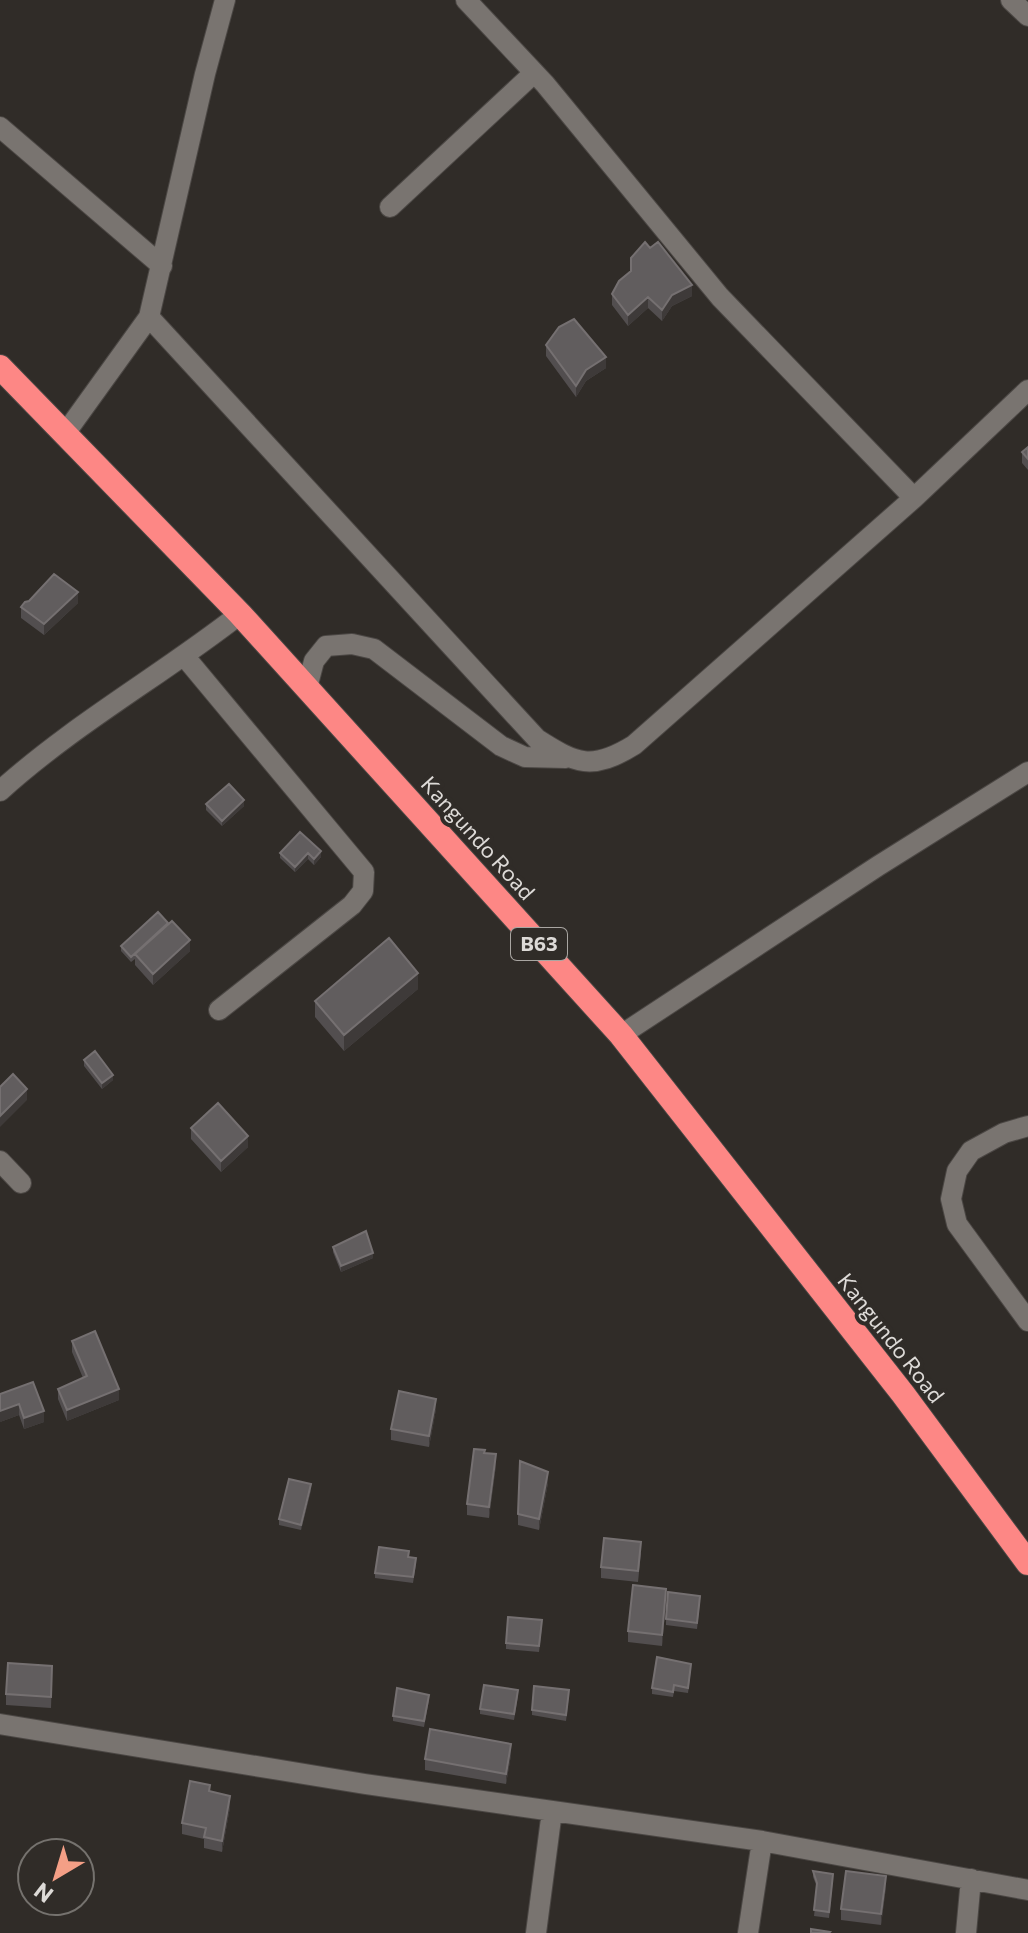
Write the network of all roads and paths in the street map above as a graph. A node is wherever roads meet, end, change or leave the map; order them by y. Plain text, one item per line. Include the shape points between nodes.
1 (225, 0) edge
2 (466, 0) edge
3 (1011, 0) edge
4 (1028, 16) edge
5 (534, 73) junction
6 (0, 127) edge
7 (390, 207) dead end
8 (162, 266) junction
9 (149, 317) junction
10 (0, 367) edge
11 (1028, 390) edge
12 (64, 435) junction
13 (914, 498) junction
14 (240, 614) junction
15 (185, 657) junction
16 (307, 688) junction
17 (566, 758) junction
18 (1028, 772) edge
19 (0, 791) edge
20 (219, 1010) dead end
21 (621, 1035) junction
22 (1028, 1126) edge
23 (0, 1161) edge
24 (21, 1183) dead end
25 (1028, 1321) edge
26 (1028, 1563) edge
27 (0, 1724) edge
28 (552, 1811) junction
29 (762, 1841) junction
30 (971, 1879) junction
31 (1028, 1890) edge
32 (536, 1933) edge
33 (748, 1933) edge
34 (966, 1933) edge

1 - 8 street
2 - 5 street
3 - 4 street
5 - 7 street
5 - 13 street via 720,297
6 - 8 street
8 - 9 street
9 - 12 street
9 - 17 street via 537,739
10 - 12 highway, Kangundo Road / B63
11 - 13 street
12 - 14 highway, Kangundo Road / B63
13 - 17 street via 634,745 612,758
14 - 15 street
14 - 16 highway, Kangundo Road / B63
15 - 19 street via 95,716
15 - 20 street via 364,872 363,891 352,905
16 - 17 street via 314,661 326,646 374,649 501,746 525,757
16 - 21 highway, Kangundo Road / B63
18 - 21 street
21 - 26 highway, Kangundo Road / B63 via 903,1394
22 - 25 street via 971,1151 957,1171 951,1199 957,1224
23 - 24 street
27 - 28 street
28 - 29 street
28 - 32 street
29 - 30 street
29 - 33 street
30 - 31 street
30 - 34 street

